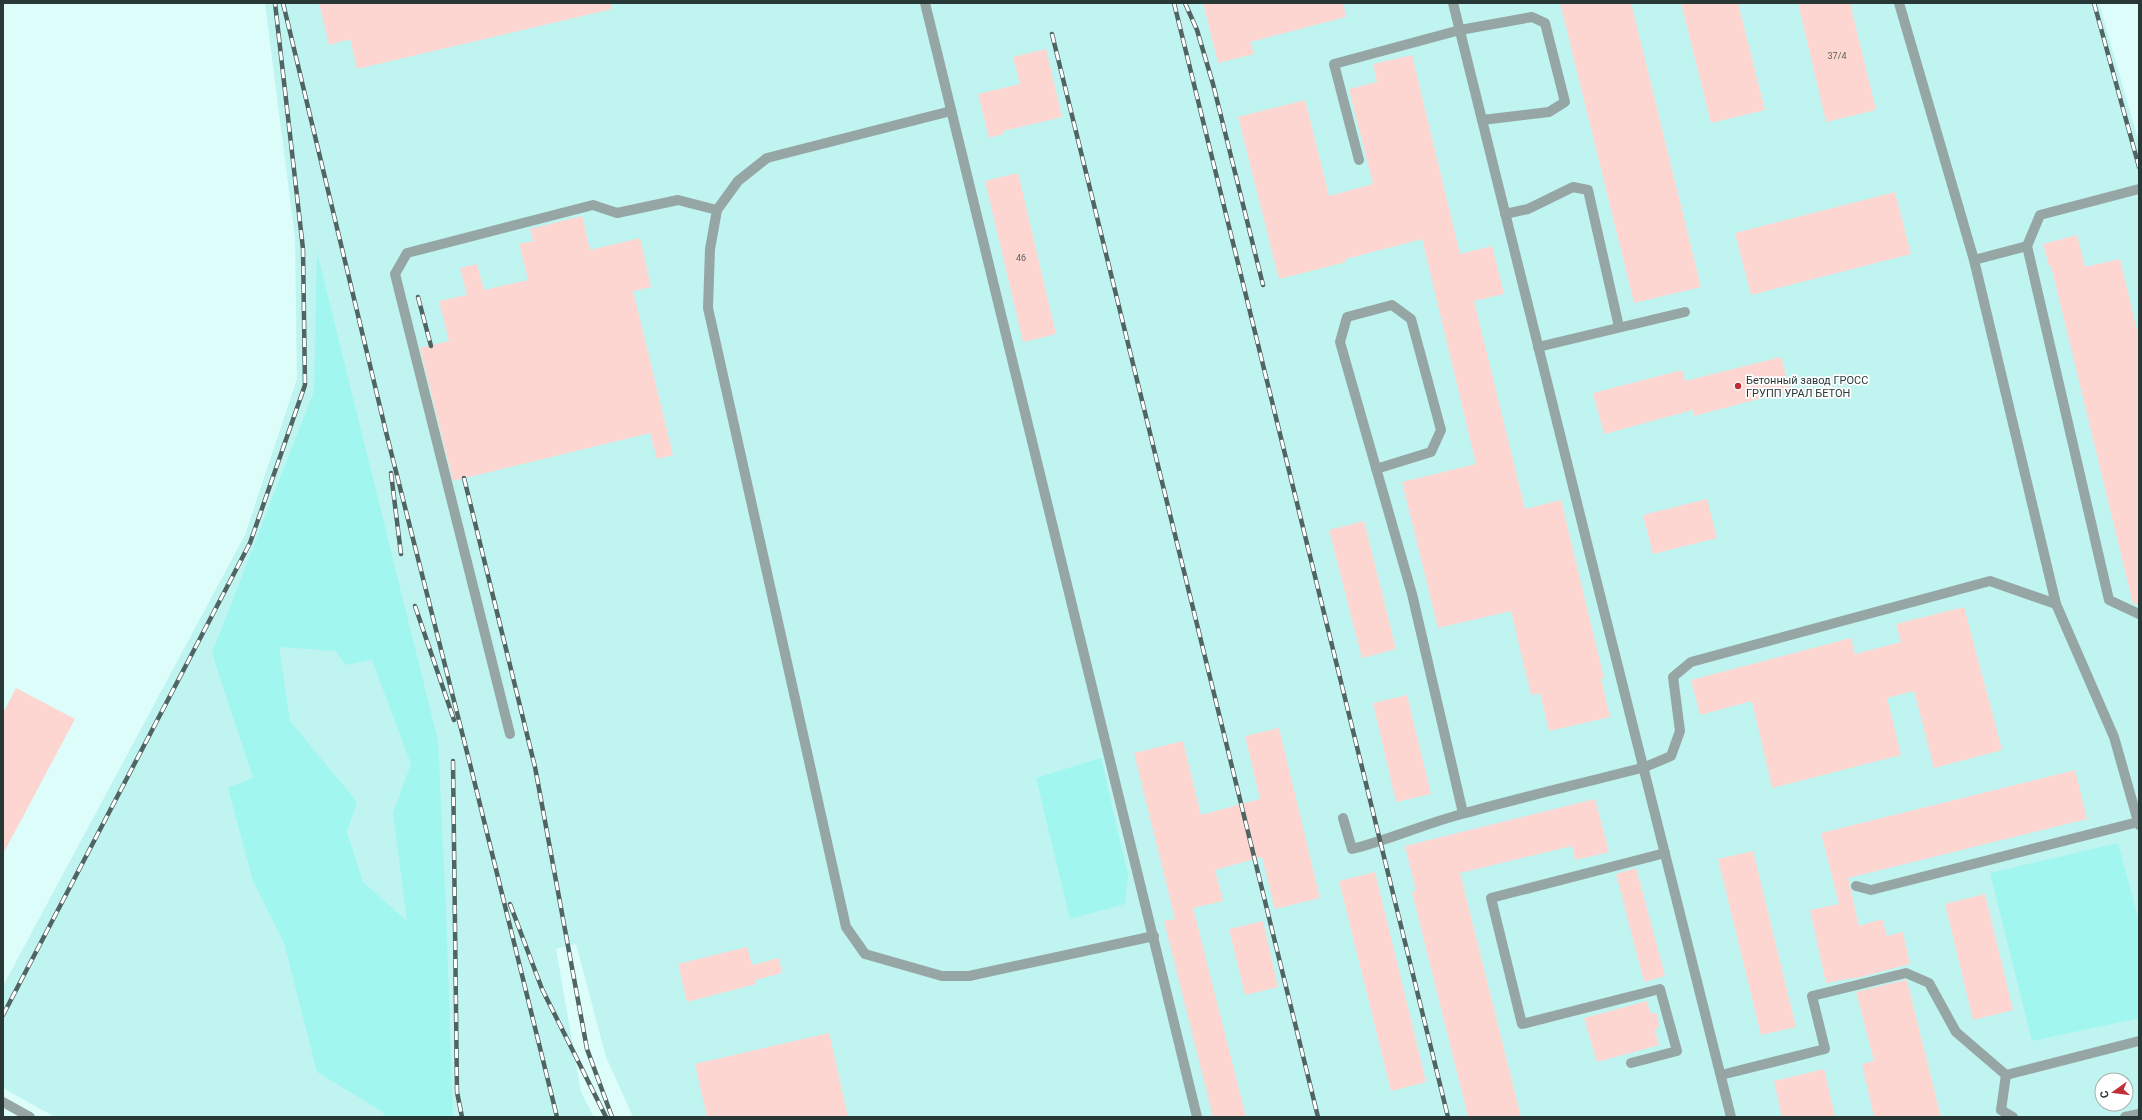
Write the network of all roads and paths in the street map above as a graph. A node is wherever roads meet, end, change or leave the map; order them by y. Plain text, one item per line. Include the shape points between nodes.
1 (924, 3) edge
2 (1453, 3) edge
3 (1899, 3) edge
4 (1460, 30) junction
5 (951, 110) junction
6 (1482, 120) junction
7 (1359, 160) dead end
8 (2139, 189) edge
9 (717, 210) junction
10 (1505, 214) junction
11 (2027, 246) junction
12 (1974, 260) junction
13 (1685, 312) dead end
14 (1619, 327) junction
15 (1538, 347) junction
16 (1376, 469) junction
17 (2056, 604) junction
18 (2139, 614) edge
19 (510, 734) dead end
20 (1645, 767) junction
21 (1463, 814) junction
22 (1343, 818) dead end
23 (2139, 823) edge
24 (1665, 853) junction
25 (1856, 886) dead end
26 (1154, 936) junction
27 (2139, 1041) edge
28 (1631, 1063) dead end
29 (1721, 1074) junction
30 (2006, 1075) junction
31 (3, 1102) edge
32 (2139, 1114) edge
33 (30, 1117) edge
34 (1197, 1117) edge
35 (1731, 1117) edge
36 (2013, 1117) edge
37 (2125, 1117) edge

1 - 5 street
2 - 4 street
3 - 12 street
4 - 6 street
4 - 6 street via 1532,17 1545,23 1558,73 1565,102 1549,112
4 - 7 street via 1334,64
5 - 9 street via 767,158 738,181
5 - 26 street
6 - 10 street
8 - 11 street via 2040,215
9 - 19 street via 678,200 617,213 593,205 407,253 395,274
9 - 26 street via 710,249 708,308 846,927 864,954 942,976 969,976
10 - 14 street via 1528,208 1573,187 1588,190
10 - 15 street
11 - 12 street
11 - 18 street via 2109,600
12 - 17 street
13 - 14 street
14 - 15 street
15 - 20 street
16 - 16 street via 1340,342 1347,317 1392,305 1411,319 1441,430 1431,452
16 - 21 street via 1412,594
17 - 20 street via 1990,581 1691,662 1673,677 1680,731 1671,756
17 - 23 street via 2114,737
20 - 21 street
20 - 24 street
21 - 22 street via 1352,849
23 - 25 street via 1870,890
24 - 28 street via 1490,898 1522,1024 1660,989 1677,1051
24 - 29 street
26 - 34 street
27 - 30 street
29 - 30 street via 1825,1049 1812,996 1906,972 1929,983 1956,1032
29 - 35 street
30 - 36 street via 2001,1110
31 - 33 street
32 - 37 street

